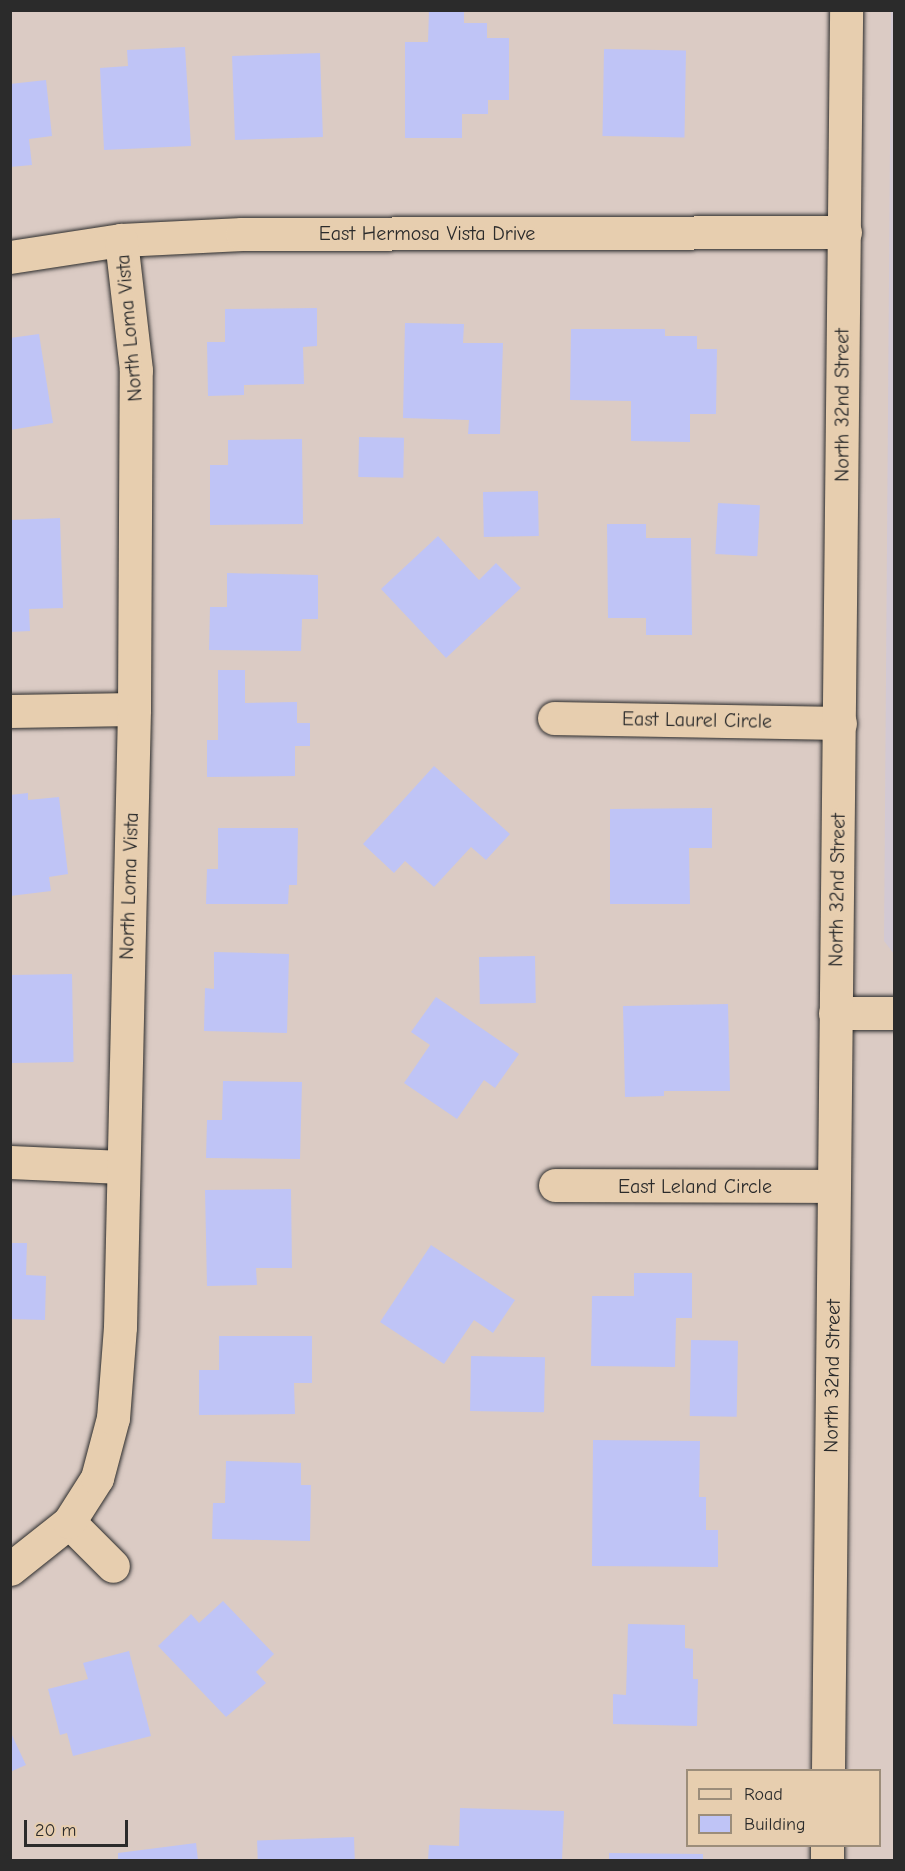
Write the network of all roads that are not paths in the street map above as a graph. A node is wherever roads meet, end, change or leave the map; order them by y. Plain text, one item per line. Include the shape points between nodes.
1 (846, 10) edge
2 (844, 232) junction
3 (121, 240) junction
4 (10, 257) edge
5 (134, 709) junction
6 (10, 711) edge
7 (554, 718) dead end
8 (840, 723) junction
9 (835, 1012) junction
10 (894, 1013) edge
11 (10, 1162) edge
12 (122, 1167) junction
13 (555, 1185) dead end
14 (834, 1186) junction
15 (69, 1522) junction
16 (113, 1566) dead end
17 (10, 1569) edge
18 (828, 1769) edge

1 - 2 street, North 32nd Street
2 - 3 street, East Hermosa Vista Drive via 243,234
2 - 8 street, North 32nd Street
3 - 4 street, East Hermosa Vista Drive
3 - 5 street, North Loma Vista via 136,370
5 - 6 street
5 - 12 street, North Loma Vista
7 - 8 street, East Laurel Circle
8 - 9 street, North 32nd Street
9 - 10 street
9 - 14 street, North 32nd Street
11 - 12 street
12 - 15 street, North Loma Vista via 120,1328 113,1418 97,1478
13 - 14 street, East Leland Circle
14 - 18 street, North 32nd Street
15 - 16 street
15 - 17 street, North Loma Vista

